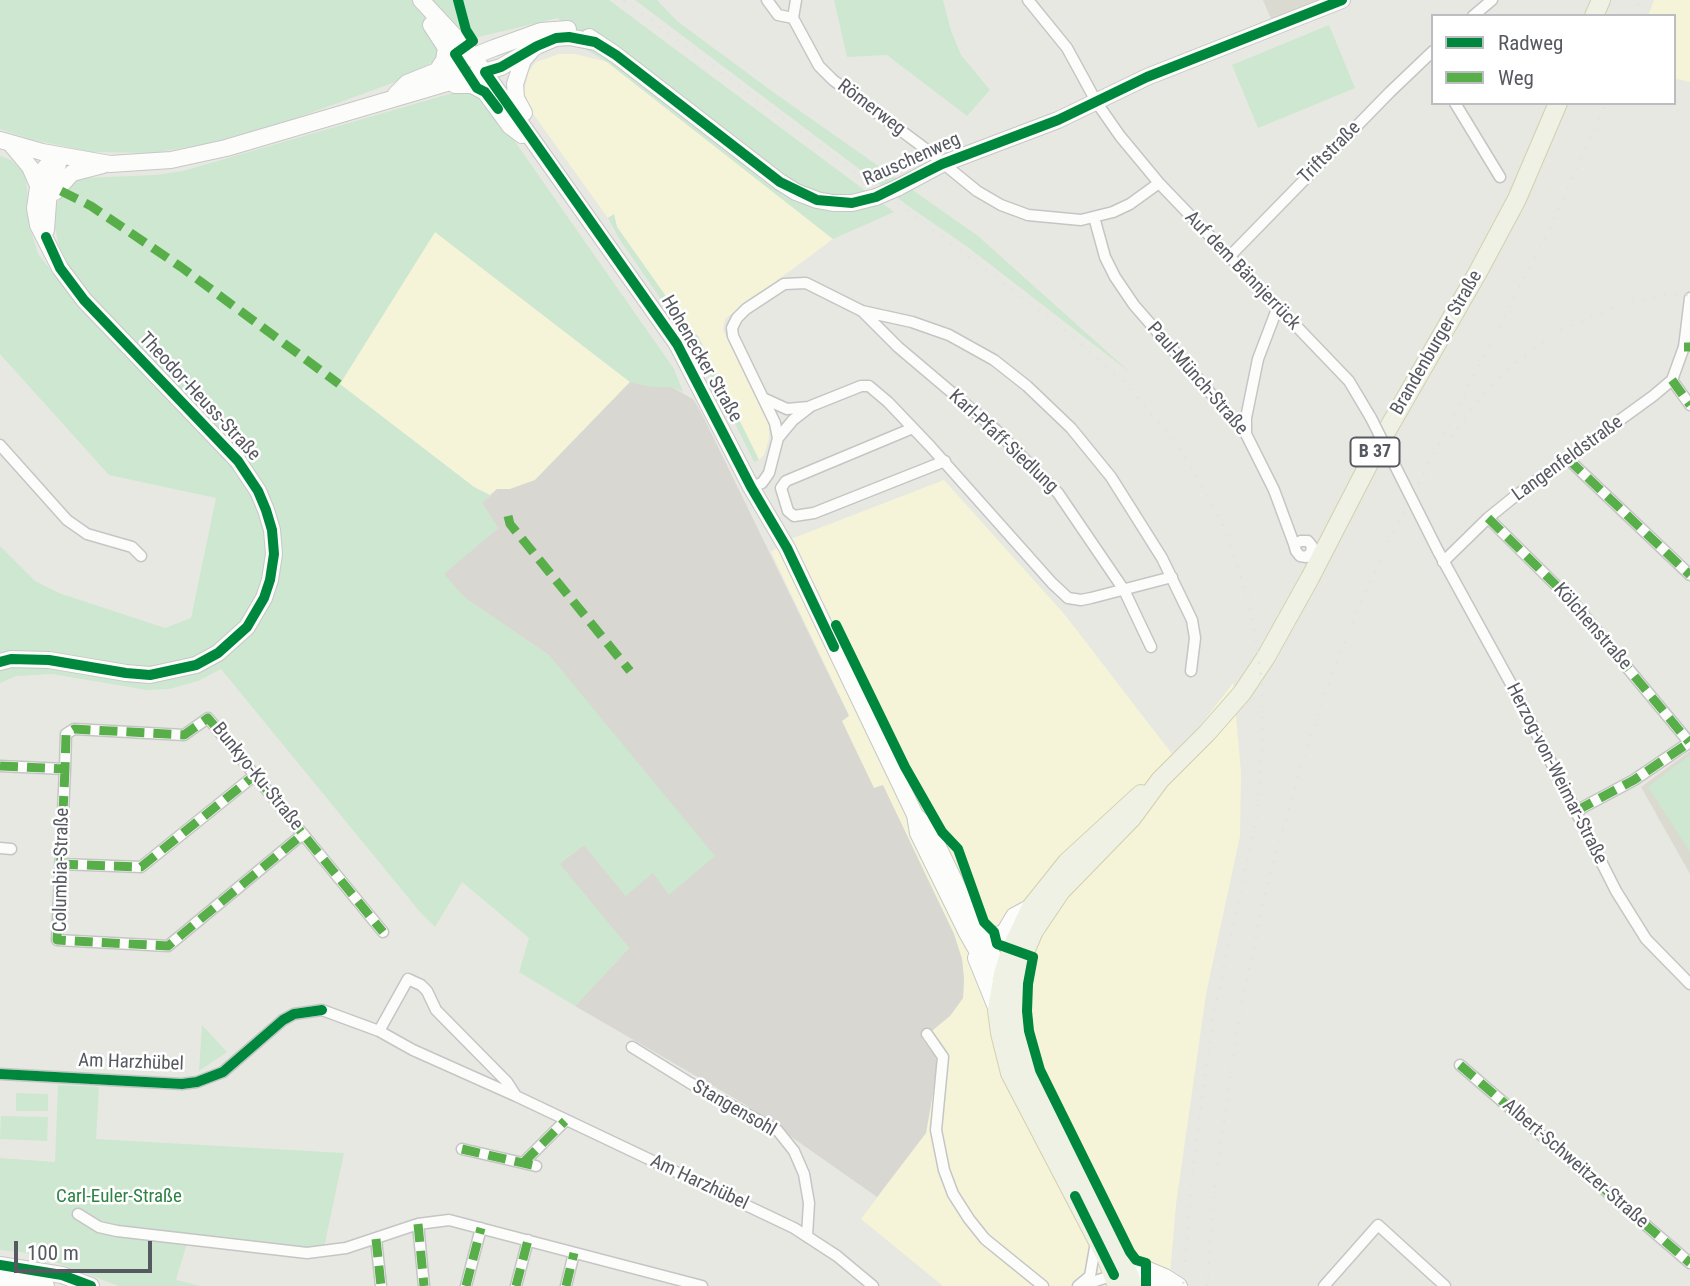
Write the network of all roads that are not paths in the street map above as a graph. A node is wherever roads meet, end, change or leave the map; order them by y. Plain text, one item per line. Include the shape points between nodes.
1 (415, 0) edge
2 (421, 0) edge
3 (767, 0) edge
4 (796, 0) edge
5 (1028, 0) edge
6 (1492, 0) edge
7 (1339, 1) edge
8 (1475, 14) edge
9 (793, 18) junction
10 (595, 42) junction
11 (537, 46) junction
12 (1429, 55) edge
13 (473, 56) junction
14 (485, 72) junction
15 (437, 78) junction
16 (1097, 103) junction
17 (1456, 105) edge
18 (1557, 105) edge
19 (5, 141) edge
20 (541, 150) junction
21 (56, 155) junction
22 (110, 164) junction
23 (942, 164) junction
24 (1500, 177) dead end
25 (37, 183) junction
26 (1159, 183) junction
27 (48, 202) junction
28 (1094, 217) junction
29 (46, 237) junction
30 (1229, 257) junction
31 (1690, 298) edge
32 (1277, 309) junction
33 (862, 311) junction
34 (1687, 347) edge
35 (1672, 380) junction
36 (765, 399) junction
37 (1690, 405) edge
38 (811, 407) junction
39 (913, 428) junction
40 (1247, 434) junction
41 (778, 438) junction
42 (0, 445) edge
43 (1568, 459) junction
44 (944, 461) junction
45 (751, 487) junction
46 (1488, 518) junction
47 (1294, 544) dead end
48 (141, 556) dead end
49 (1441, 556) junction
50 (1690, 575) edge
51 (1172, 577) junction
52 (1124, 590) junction
53 (1151, 647) dead end
54 (0, 662) edge
55 (1191, 671) dead end
56 (1690, 742) edge
57 (0, 766) edge
58 (65, 769) junction
59 (255, 775) junction
60 (1160, 780) junction
61 (1576, 811) junction
62 (303, 834) junction
63 (60, 864) junction
64 (1031, 907) junction
65 (972, 931) junction
66 (383, 932) dead end
67 (1009, 977) junction
68 (1690, 984) edge
69 (998, 1010) junction
70 (379, 1031) junction
71 (927, 1034) dead end
72 (632, 1047) dead end
73 (1460, 1065) dead end
74 (0, 1074) edge
75 (516, 1096) junction
76 (565, 1121) junction
77 (461, 1149) dead end
78 (523, 1163) junction
79 (536, 1166) dead end
80 (78, 1214) dead end
81 (418, 1224) junction
82 (481, 1228) junction
83 (807, 1236) junction
84 (376, 1239) junction
85 (1097, 1239) junction
86 (528, 1240) junction
87 (574, 1253) junction
88 (0, 1255) edge
89 (1690, 1264) edge
90 (0, 1265) edge
91 (62, 1275) junction
92 (0, 1279) edge
93 (1126, 1281) edge
94 (46, 1286) edge
95 (91, 1286) edge
96 (381, 1286) edge
97 (424, 1286) edge
98 (466, 1286) edge
99 (516, 1286) edge
100 (566, 1286) edge
101 (702, 1286) edge
102 (873, 1286) edge
103 (1043, 1286) edge
104 (1079, 1286) edge
105 (1156, 1286) edge
106 (1179, 1286) edge
107 (1324, 1286) edge
108 (1445, 1286) edge

1 - 15 street via 445,43
2 - 13 street, Hohenecker Straße
3 - 9 street via 778,15
4 - 9 street
5 - 16 street, Auf dem Bännjerrück via 1067,48
6 - 8 street
7 - 16 street, Rauschenweg via 1147,77
9 - 23 street, Römerweg via 819,66 833,80
10 - 11 street, Rauschenweg via 569,37
10 - 13 street, Rauschenweg via 574,30 559,28
10 - 23 street, Rauschenweg, bridge via 780,182 817,200 833,203 876,197
11 - 14 street, Rauschenweg
11 - 20 street via 523,60 515,84 516,99 535,128
12 - 30 street, Triftstraße
13 - 14 street, Hohenecker Straße
13 - 15 street, Rauschenweg
14 - 15 street, Rauschenweg
14 - 20 street, Hohenecker Straße
15 - 20 street via 485,92 510,126
15 - 22 street via 407,83 392,99 201,154 152,163
16 - 23 street, Rauschenweg
16 - 26 street, Auf dem Bännjerrück
17 - 24 street
18 - 60 main road, Brandenburger Straße / B 37 via 1517,199 1378,446 1286,624 1242,693
19 - 21 street
19 - 25 street via 30,167
20 - 45 street, Hohenecker Straße via 677,344
21 - 22 street
21 - 25 street
21 - 27 street, Theodor-Heuss-Straße via 57,171
22 - 27 street via 72,173
23 - 28 street, Römerweg via 977,191 1028,215
25 - 29 street, Theodor-Heuss-Straße via 35,208
26 - 28 street, Römerweg via 1130,204
26 - 30 street, Auf dem Bännjerrück
27 - 29 street, Theodor-Heuss-Straße
28 - 40 street, Paul-Münch-Straße via 1105,257 1128,296
29 - 54 street, Theodor-Heuss-Straße via 60,268 84,300 238,461 266,510 274,555 270,580 247,627 218,653 196,665 150,675 50,660
30 - 32 street, Auf dem Bännjerrück
31 - 34 street
32 - 40 street via 1253,379
32 - 49 street, Auf dem Bännjerrück, bridge via 1349,381
33 - 36 street, Karl-Pfaff-Siedlung via 816,287 795,282 737,318 733,336
33 - 51 street, Karl-Pfaff-Siedlung via 949,335 994,360 1027,386 1071,428 1111,477
33 - 52 street, Karl-Pfaff-Siedlung via 1058,492
34 - 35 street
35 - 37 street
35 - 43 street, Langenfeldstraße
36 - 38 street via 787,409
36 - 41 street, Karl-Pfaff-Siedlung
38 - 39 street via 869,386
38 - 41 street
39 - 44 street
39 - 44 street via 786,481 781,488 788,511 794,516 814,513
40 - 47 street, Paul-Münch-Straße
41 - 45 street via 769,473 762,483
42 - 48 street via 67,520 87,534 132,547
43 - 46 street, Langenfeldstraße
43 - 50 street
44 - 52 street via 1068,598 1081,600
45 - 65 street, Hohenecker Straße via 787,548 915,815 918,833
46 - 49 street, Langenfeldstraße
46 - 56 street, Kölchenstraße via 1572,601
49 - 61 street, Herzog-von-Weimar-Straße
51 - 52 street
51 - 55 street, Karl-Pfaff-Siedlung via 1192,620
52 - 53 street, Karl-Pfaff-Siedlung
56 - 61 street, Kölchenstraße via 1634,780
57 - 58 street
58 - 59 street, Bunkyo-Ku-Straße via 66,734 74,729 184,735 208,718
58 - 63 street, Columbia-Straße
59 - 62 street, Bunkyo-Ku-Straße
59 - 63 street via 141,867
60 - 64 main road, Brandenburger Straße / B 37 via 1067,862
60 - 67 main road, Brandenburger Straße / B 37 via 1132,818 1046,912
61 - 68 street, Herzog-von-Weimar-Straße via 1646,939
62 - 63 street, Columbia-Straße via 168,946 57,940
62 - 66 street, Bunkyo-Ku-Straße
64 - 65 street via 1014,916 1004,933 988,937
64 - 67 main road, Brandenburger Straße / B 37 via 1015,937
65 - 67 street, Hohenecker Straße via 982,961
65 - 69 street, Hohenecker Straße
67 - 69 main road, Brandenburger Straße / B 37
67 - 93 main road, Brandenburger Straße / B 37 via 1015,1025 1028,1072 1082,1173
69 - 85 main road, Brandenburger Straße / B 37 via 1010,1073
70 - 74 street, Am Harzhübel via 321,1010 294,1014 223,1072 197,1083
70 - 75 street, Am Harzhübel
70 - 75 street, Am Harzhübel via 408,979 421,985 436,1010
71 - 103 street via 943,1057 936,1129 953,1194 985,1239
72 - 83 street, Stangensohl via 778,1131 804,1174 809,1203
73 - 89 street, Albert-Schweitzer-Straße
75 - 76 street, Am Harzhübel
76 - 78 street
76 - 83 street, Am Harzhübel
77 - 78 street
78 - 79 street
80 - 84 street via 99,1227 117,1231 307,1253
81 - 82 street via 449,1220
81 - 84 street
81 - 97 street
82 - 86 street
82 - 98 street
83 - 102 street, Am Harzhübel
84 - 96 street
85 - 93 main road, Brandenburger Straße / B 37
85 - 104 street via 1090,1276
86 - 87 street
86 - 99 street
87 - 100 street
87 - 101 street
88 - 91 street via 40,1262
90 - 91 street
91 - 95 street
92 - 94 street
93 - 104 street
93 - 105 street
93 - 106 street via 1136,1268 1156,1272
107 - 108 street via 1378,1225

